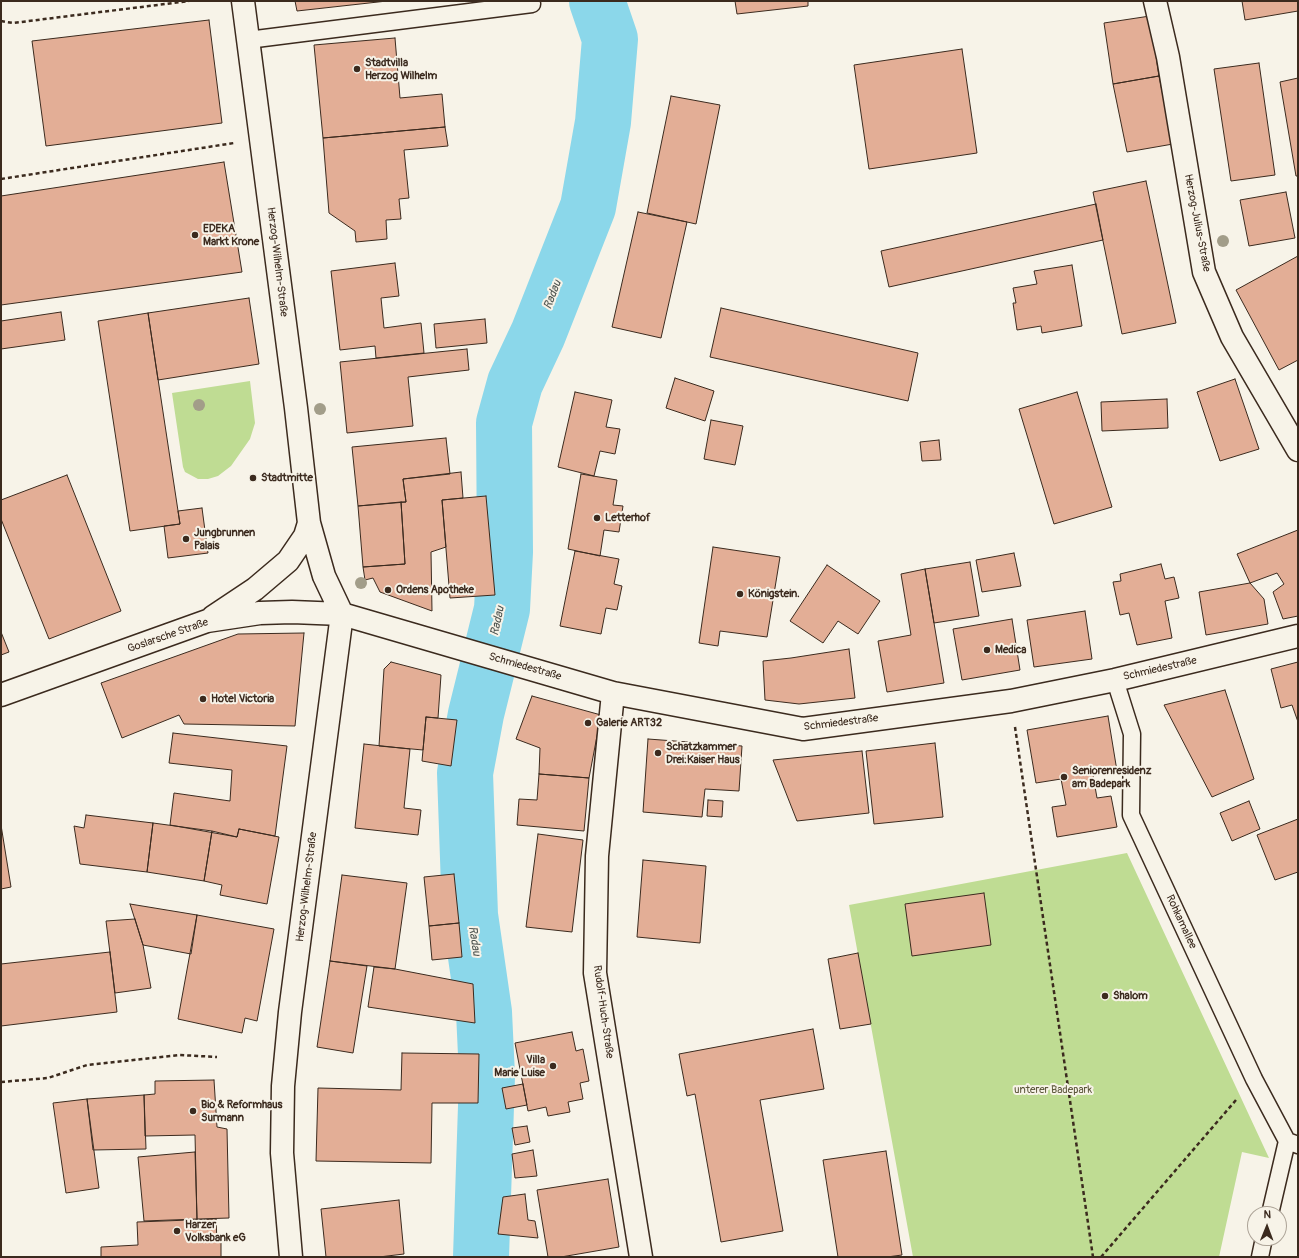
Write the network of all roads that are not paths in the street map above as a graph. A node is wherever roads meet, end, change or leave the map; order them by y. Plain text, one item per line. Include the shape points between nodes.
1 (243, 1) edge
2 (1155, 1) edge
3 (532, 4) dead end
4 (248, 40) junction
5 (1298, 450) edge
6 (309, 524) junction
7 (342, 614) junction
8 (207, 621) junction
9 (1298, 636) edge
10 (1115, 680) junction
11 (613, 692) junction
12 (1, 695) edge
13 (1293, 1143) edge
14 (1273, 1206) edge
15 (1262, 1246) edge
16 (290, 1257) edge
17 (641, 1257) edge
18 (1260, 1257) edge

1 - 4 street, Herzog-Wilhelm-Straße
2 - 5 street, Herzog-Julius-Straße via 1168,57 1204,272 1232,337
3 - 4 lane
4 - 6 street, Herzog-Wilhelm-Straße
6 - 7 street, Herzog-Wilhelm-Straße via 324,576
6 - 8 street via 305,536 288,561 255,590
7 - 8 street, Goslarsche Straße via 260,613
7 - 11 street, Schmiedestraße
7 - 16 street, Herzog-Wilhelm-Straße via 290,1012 283,1086 282,1153
8 - 12 street, Goslarsche Straße
9 - 10 street, Schmiedestraße
10 - 11 street, Schmiedestraße via 1011,700 803,729
10 - 13 lane, Rohkamallee via 1132,734 1131,815 1254,1079
11 - 17 street, Rudolf-Huch-Straße via 596,856 595,973
13 - 14 lane
15 - 18 lane

